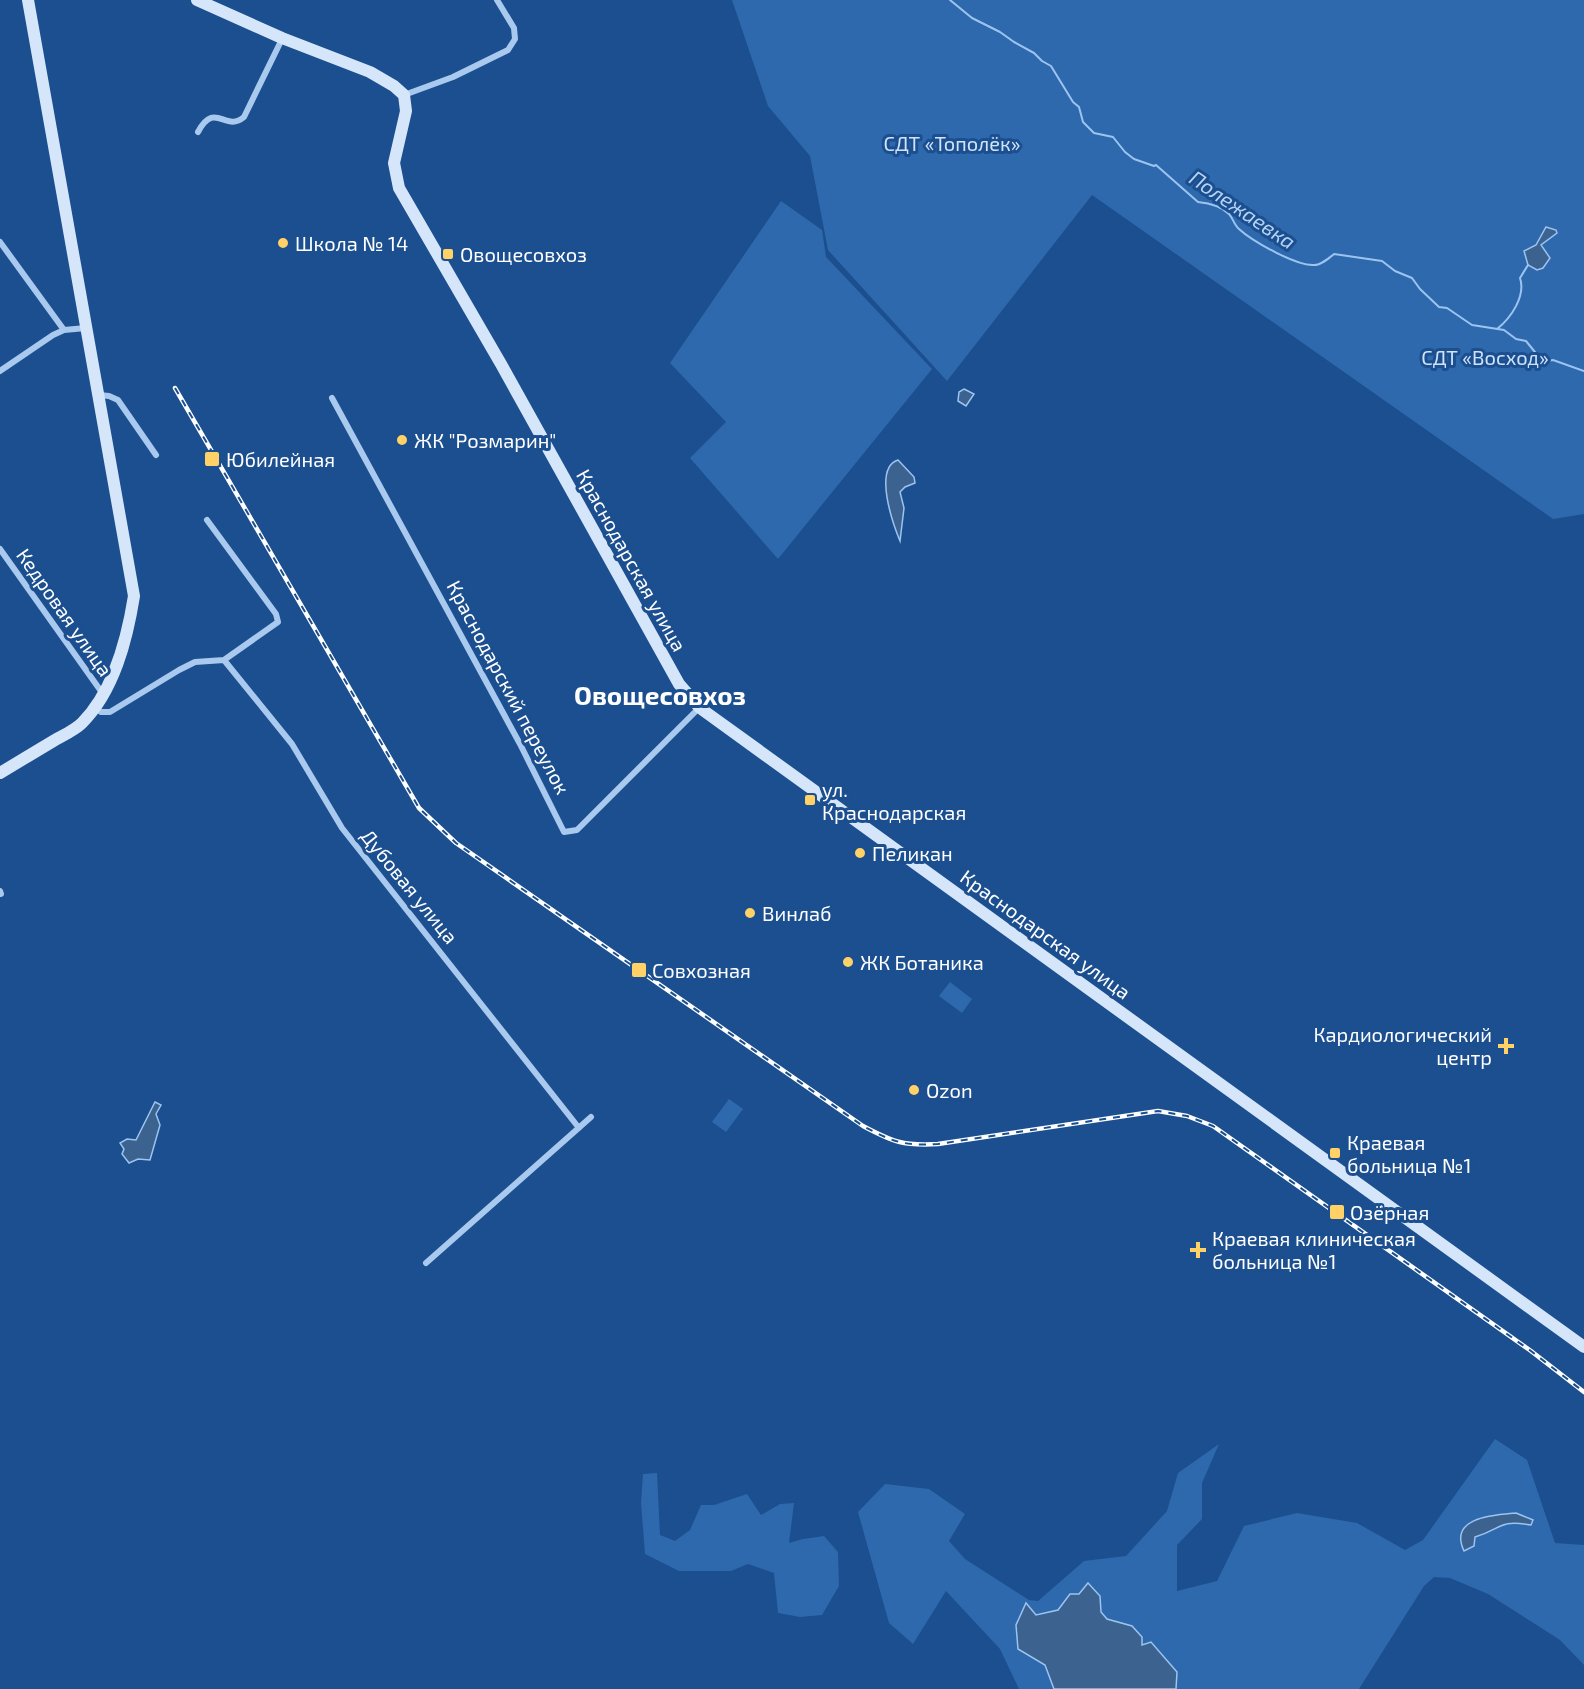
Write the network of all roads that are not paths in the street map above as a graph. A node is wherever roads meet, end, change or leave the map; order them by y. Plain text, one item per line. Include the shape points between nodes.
1 (28, 0) edge
2 (197, 0) edge
3 (497, 0) edge
4 (282, 38) junction
5 (404, 95) junction
6 (198, 132) dead end
7 (0, 242) edge
8 (87, 328) junction
9 (64, 330) junction
10 (0, 371) edge
11 (99, 395) junction
12 (332, 398) dead end
13 (156, 456) dead end
14 (207, 520) dead end
15 (0, 549) edge
16 (224, 660) junction
17 (104, 695) junction
18 (95, 708) junction
19 (700, 708) junction
20 (0, 773) edge
21 (591, 1117) dead end
22 (579, 1128) junction
23 (426, 1263) dead end
24 (1584, 1347) edge

1 - 8 main road
2 - 4 main road
3 - 5 street via 514,28 515,39 508,50
4 - 5 main road via 370,72
4 - 6 street via 244,117 235,122 211,117
5 - 19 main road, Краснодарская улица via 406,111 394,163 399,188 679,684
7 - 9 street
8 - 9 street
8 - 11 main road
9 - 10 street
11 - 13 street via 118,400
11 - 17 main road via 134,596 127,634
12 - 19 street, Краснодарский переулок via 564,831 577,830
14 - 16 street via 278,622
15 - 17 street, Кедровая улица
16 - 18 street via 195,662 110,712
16 - 22 street, Дубовая улица via 292,744 342,828
17 - 18 main road
18 - 20 main road via 81,724
19 - 24 main road, Краснодарская улица
21 - 22 street
22 - 23 street

